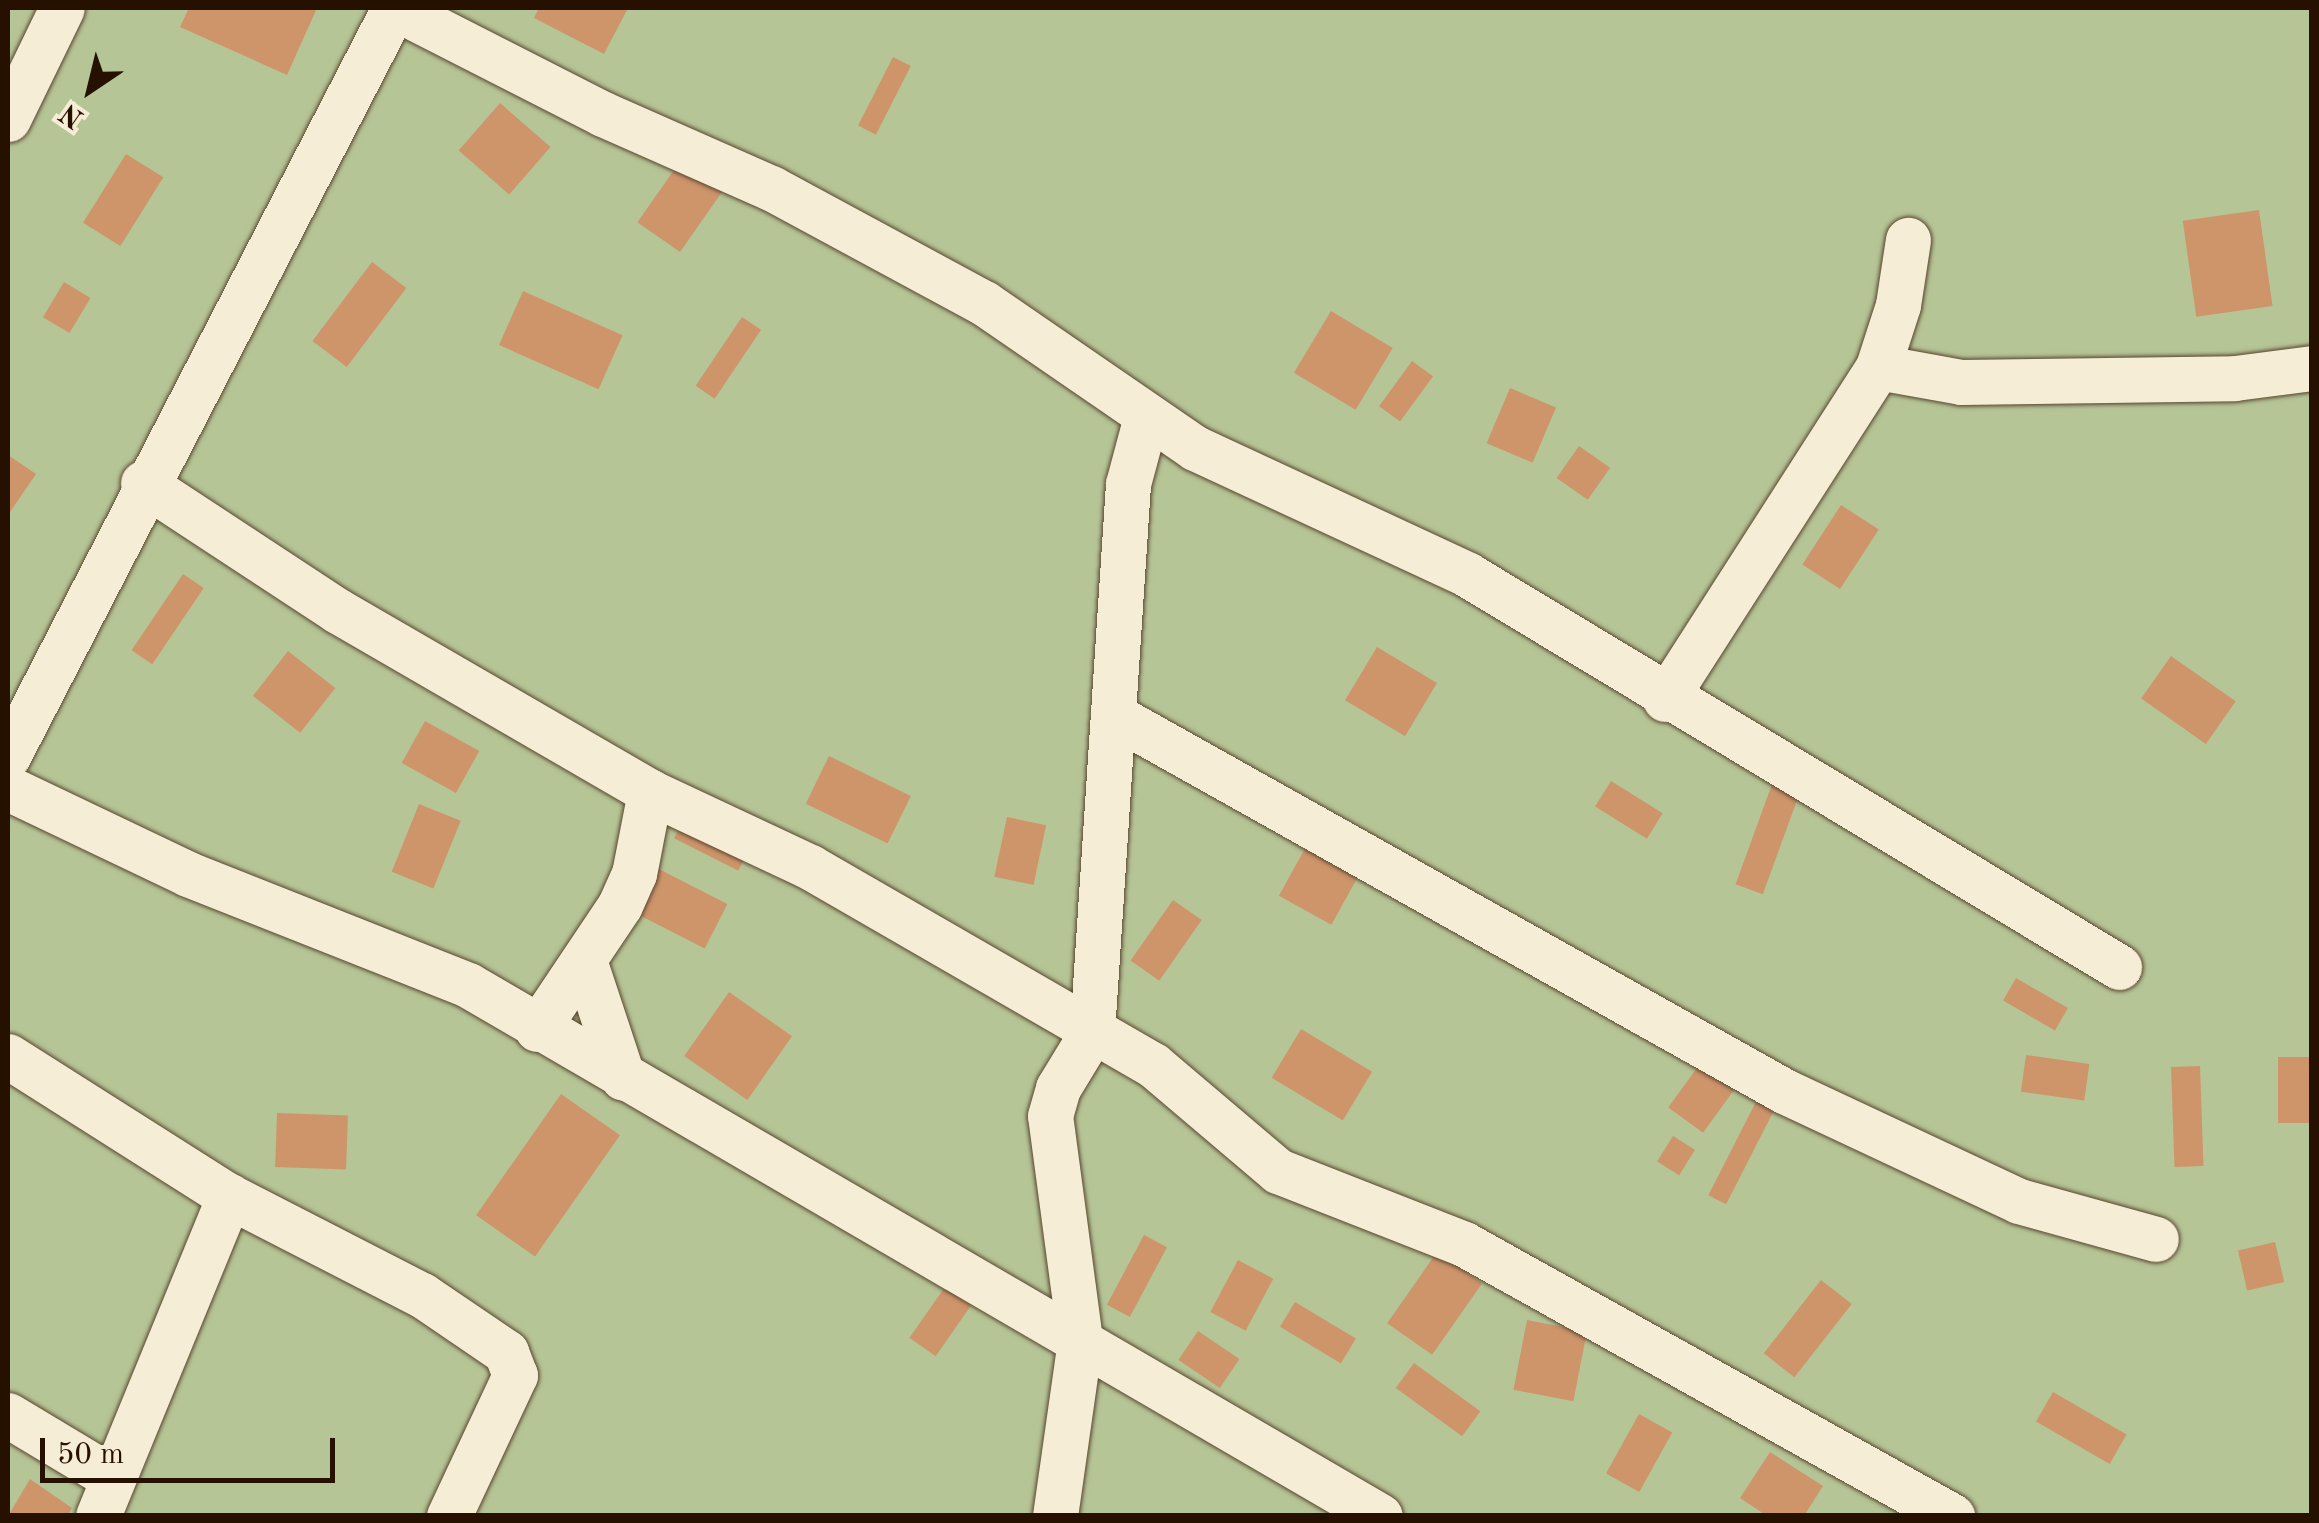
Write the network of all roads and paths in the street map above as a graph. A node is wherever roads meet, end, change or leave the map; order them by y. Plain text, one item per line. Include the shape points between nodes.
1 (62, 8) edge
2 (394, 8) edge
3 (8, 119) edge
4 (1908, 240) dead end
5 (1878, 367) junction
6 (2312, 368) edge
7 (1146, 417) junction
8 (144, 483) junction
9 (1665, 699) junction
10 (1113, 715) junction
11 (8, 756) edge
12 (8, 788) edge
13 (650, 792) junction
14 (584, 960) junction
15 (2119, 967) dead end
16 (537, 1029) junction
17 (1092, 1032) junction
18 (8, 1056) edge
19 (623, 1078) junction
20 (229, 1196) junction
21 (2156, 1238) dead end
22 (1080, 1340) junction
23 (8, 1415) edge
24 (106, 1497) edge
25 (449, 1516) edge
26 (1055, 1516) edge
27 (1380, 1516) edge
28 (1952, 1516) edge

1 - 3 street
2 - 7 street via 588,107 772,188 984,303
2 - 8 street
4 - 5 street via 1898,305
5 - 6 street via 1961,382 2235,378
5 - 9 street
7 - 9 street via 1256,478 1468,576
7 - 10 street via 1128,484
8 - 11 street
8 - 13 street via 338,611
9 - 15 street
10 - 17 street
10 - 21 street via 1784,1091 2019,1201
12 - 16 street via 188,874 468,985
13 - 14 street via 634,874
13 - 17 street via 810,867
14 - 16 street
14 - 19 street
16 - 19 street
17 - 22 street via 1058,1088 1050,1116
17 - 28 street via 1153,1066 1278,1171 1464,1244
18 - 20 street
19 - 22 street
20 - 24 street
20 - 25 street via 422,1295 506,1352 514,1376
22 - 26 street
22 - 27 street
23 - 24 street

